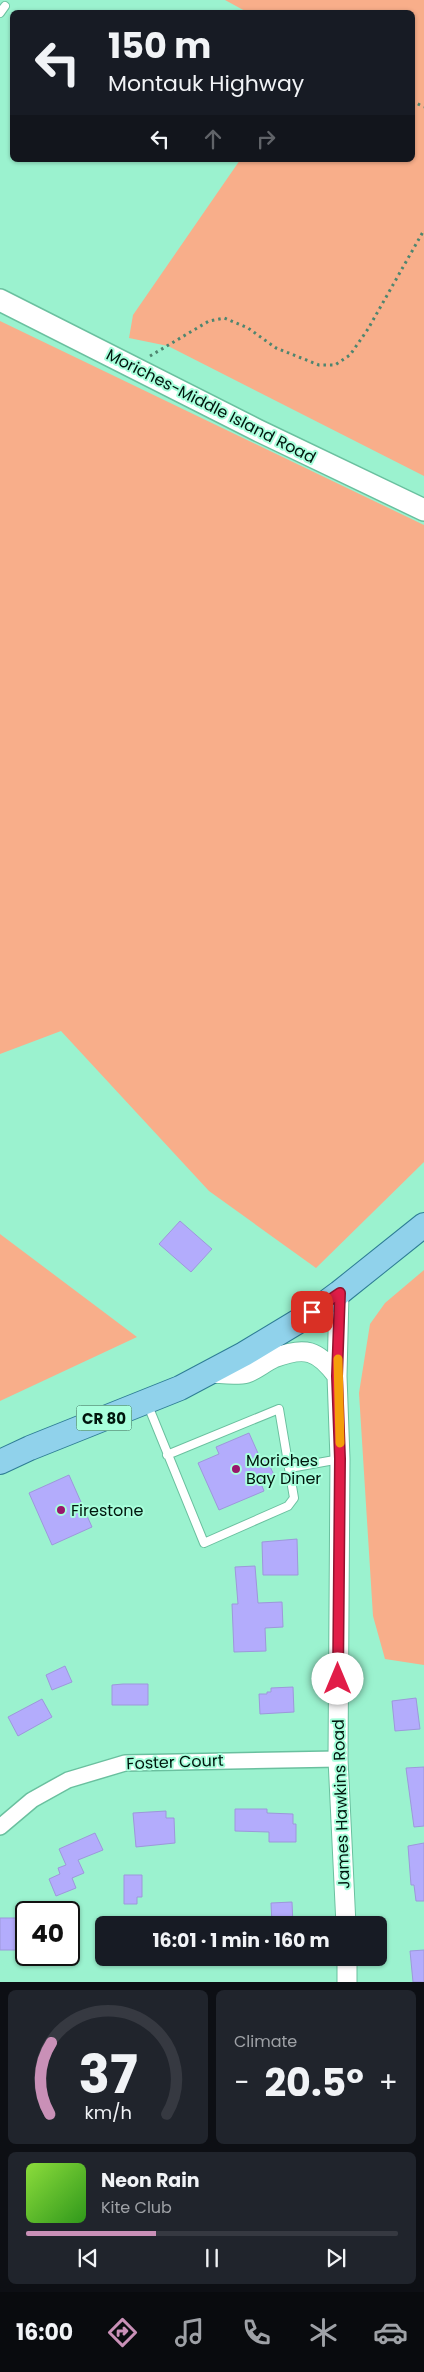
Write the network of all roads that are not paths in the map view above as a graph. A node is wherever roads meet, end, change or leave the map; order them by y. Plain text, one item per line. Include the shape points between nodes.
1 (4, 6) dead end
2 (0, 13) edge
3 (0, 300) edge
4 (424, 510) edge
5 (424, 1225) edge
6 (340, 1293) junction
7 (207, 1374) junction
8 (337, 1376) junction
9 (146, 1401) junction
10 (167, 1455) junction
11 (340, 1459) junction
12 (0, 1462) edge
13 (290, 1468) junction
14 (338, 1758) junction
15 (0, 1827) edge
16 (346, 1916) edge
17 (347, 1966) edge
18 (347, 1982) edge

1 - 2 lane
3 - 4 main road, Moriches-Middle Island Road
5 - 6 main road, CR 80
6 - 7 main road, CR 80
6 - 8 street, James Hawkins Road
7 - 8 street via 246,1373 275,1358 312,1352 325,1359
7 - 9 main road, CR 80
8 - 11 street, James Hawkins Road
9 - 10 lane
9 - 12 main road, CR 80
10 - 13 lane via 279,1409
10 - 13 lane via 204,1543 288,1506 294,1498
11 - 13 lane
11 - 14 street, James Hawkins Road
14 - 15 street, Foster Court via 125,1763 68,1780 32,1800
14 - 16 street, James Hawkins Road
17 - 18 street

